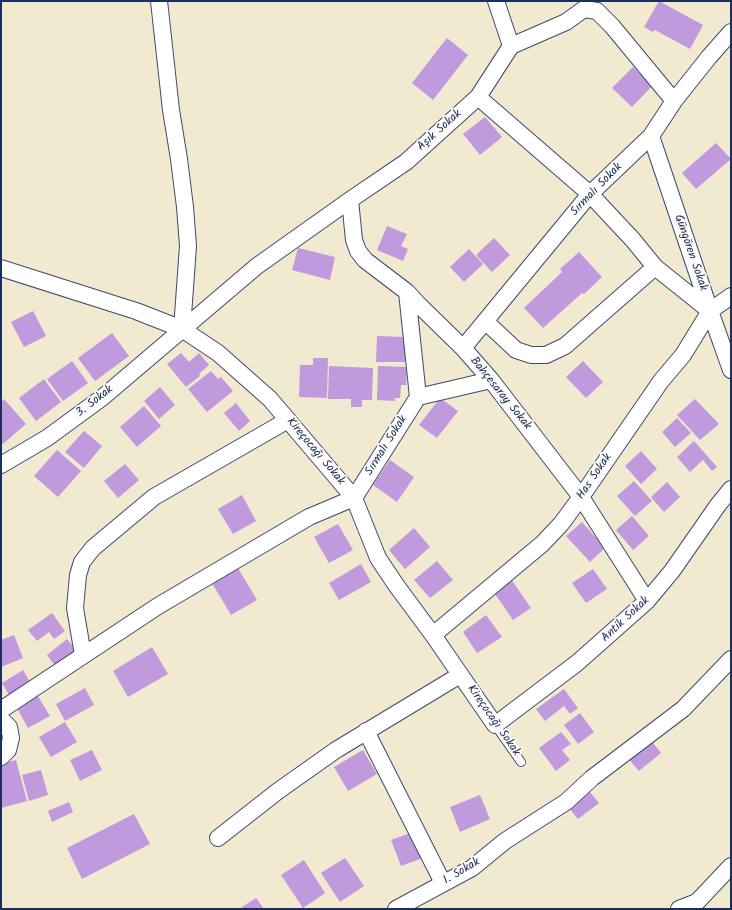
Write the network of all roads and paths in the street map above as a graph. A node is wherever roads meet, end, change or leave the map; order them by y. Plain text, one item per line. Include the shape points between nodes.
1 (159, 1) edge
2 (496, 1) edge
3 (731, 32) edge
4 (511, 46) junction
5 (478, 97) junction
6 (674, 101) junction
7 (651, 136) junction
8 (590, 194) junction
9 (350, 200) junction
10 (655, 267) junction
11 (1, 268) edge
12 (407, 292) junction
13 (731, 296) edge
14 (710, 311) junction
15 (485, 321) junction
16 (182, 329) junction
17 (463, 348) junction
18 (731, 370) edge
19 (491, 380) junction
20 (418, 397) junction
21 (288, 420) junction
22 (1, 465) edge
23 (731, 489) edge
24 (582, 497) junction
25 (354, 498) junction
26 (647, 601) junction
27 (433, 634) junction
28 (83, 655) junction
29 (731, 659) edge
30 (460, 675) junction
31 (1, 710) edge
32 (1, 719) edge
33 (495, 725) junction
34 (366, 731) junction
35 (1, 757) edge
36 (521, 762) dead end
37 (218, 838) dead end
38 (731, 866) edge
39 (443, 883) junction
40 (396, 909) edge
41 (679, 909) edge

1 - 16 street via 188,246
2 - 4 street
3 - 6 street, Sırmalı Sokak
4 - 5 street, Aşık Sokak
4 - 6 street via 566,22 584,9 598,11
5 - 8 street
5 - 9 street, Aşık Sokak via 406,162
6 - 7 street, Sırmalı Sokak
7 - 8 street, Sırmalı Sokak
7 - 14 street, Güngören Sokak
8 - 10 street
8 - 15 street, Sırmalı Sokak
9 - 12 street, Bahçesaray Sokak via 354,240 358,251 365,260
9 - 16 street, Aşık Sokak via 257,266
10 - 14 street
10 - 15 street via 565,346 546,355 531,355 516,350
11 - 16 street, Kireçocağı Sokak via 136,311
12 - 17 street, Bahçesaray Sokak
12 - 20 street
13 - 14 street, Has Sokak
14 - 18 street, Güngören Sokak
14 - 24 street, Has Sokak via 683,355 661,380
15 - 17 street, Sırmalı Sokak
16 - 21 street, Kireçocağı Sokak via 218,353 270,399
16 - 22 street, 3. Sokak via 103,397 47,438
17 - 19 street, Bahçesaray Sokak
19 - 20 street
19 - 24 street, Bahçesaray Sokak
20 - 25 street, Sırmalı Sokak
21 - 25 street, Kireçocağı Sokak
21 - 28 street via 154,497 94,548 82,562 78,575 75,608
23 - 26 street, Antik Sokak
24 - 26 street, Bahçesaray Sokak
24 - 27 street, Has Sokak via 542,544
25 - 27 street, Kireçocağı Sokak via 378,558
25 - 28 street via 309,517 158,606
26 - 33 street, Antik Sokak via 577,664
27 - 30 street, Kireçocağı Sokak
28 - 31 street
29 - 39 street, 1. Sokak via 683,709 592,778 566,802 505,841 472,868
30 - 33 street, Kireçocağı Sokak
30 - 34 street
32 - 35 street via 9,727 11,738 8,750
33 - 36 lane, Kireçocağı Sokak
34 - 37 street via 313,765
34 - 39 street
38 - 41 street via 696,902
39 - 40 street, 1. Sokak

